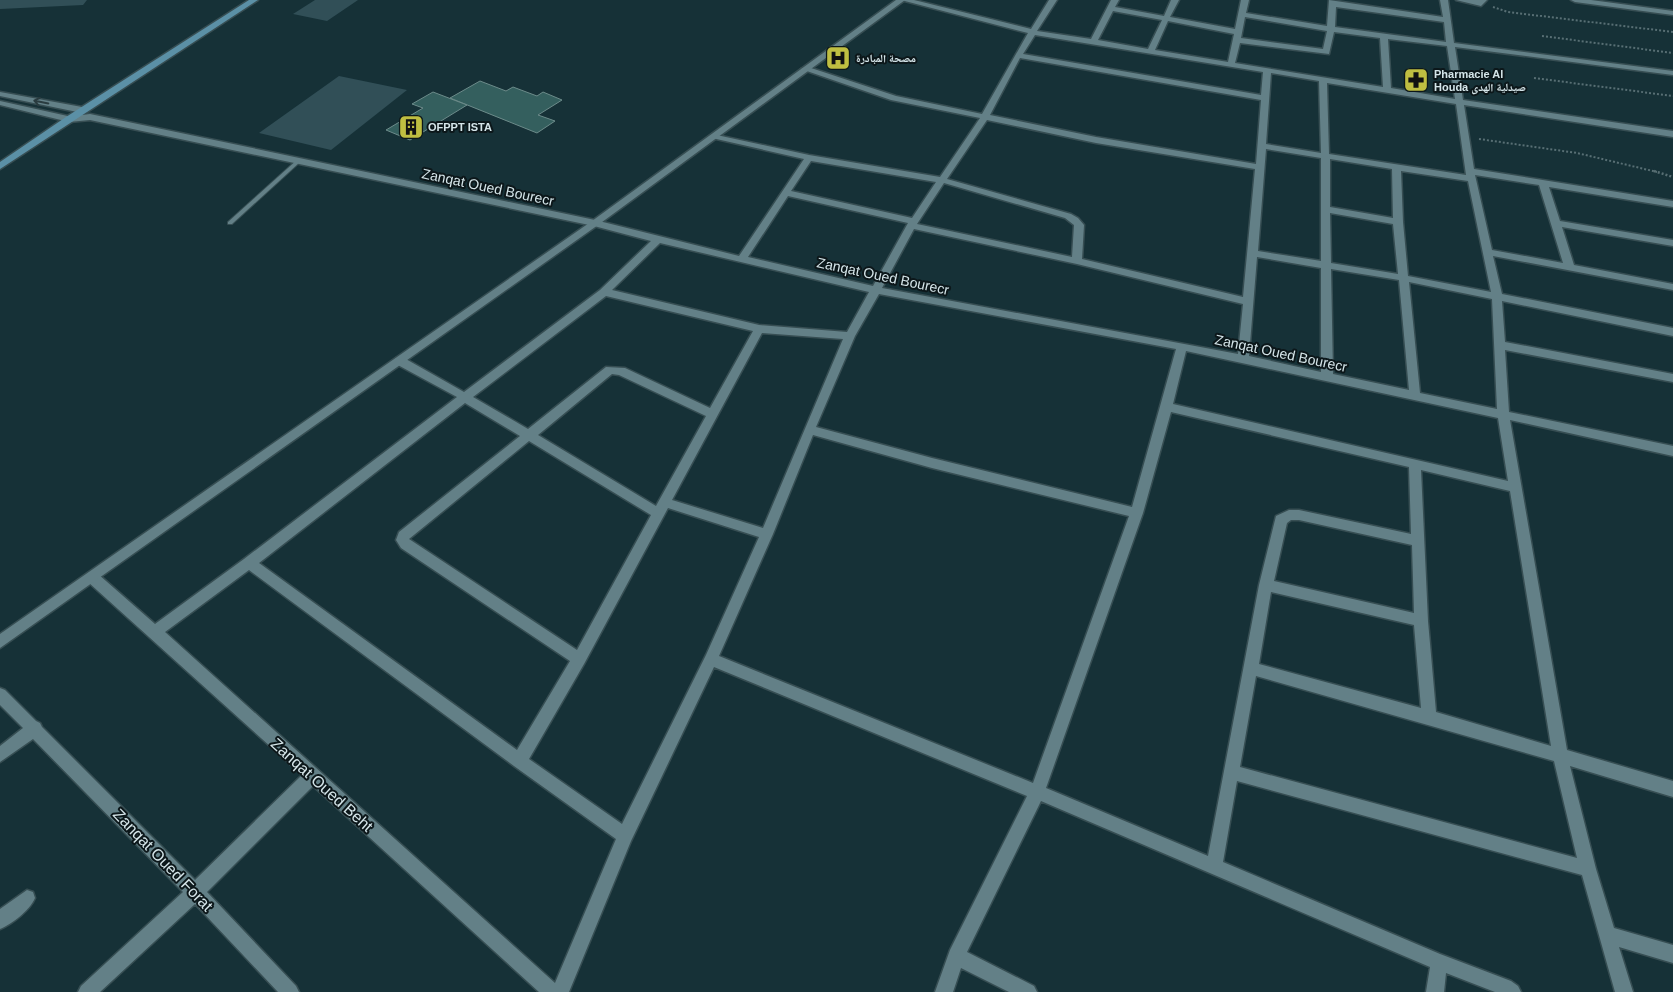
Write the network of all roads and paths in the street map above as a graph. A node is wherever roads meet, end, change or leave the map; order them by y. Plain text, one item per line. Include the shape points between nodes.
1 (254, 0) edge
2 (901, 0) edge
3 (906, 0) edge
4 (1053, 0) edge
5 (1115, 0) edge
6 (1175, 0) edge
7 (1245, 0) edge
8 (1444, 0) edge
9 (1460, 0) edge
10 (1575, 0) edge
11 (1643, 0) edge
12 (1333, 2) edge
13 (1482, 2) edge
14 (1110, 8) junction
15 (1649, 10) junction
16 (1673, 13) edge
17 (1241, 14) junction
18 (1166, 20) junction
19 (1447, 20) junction
20 (1331, 29) junction
21 (1032, 32) junction
22 (1673, 32) edge
23 (1236, 36) junction
24 (1384, 36) junction
25 (1542, 36) dead end
26 (1093, 42) junction
27 (1451, 44) junction
28 (1150, 52) junction
29 (1673, 53) edge
30 (1018, 55) junction
31 (1231, 65) junction
32 (805, 69) junction
33 (1267, 70) junction
34 (1673, 73) edge
35 (1534, 78) dead end
36 (1323, 79) junction
37 (1388, 90) junction
38 (0, 94) edge
39 (1673, 96) edge
40 (1265, 98) junction
41 (1460, 102) junction
42 (0, 103) edge
43 (86, 114) junction
44 (985, 117) junction
45 (69, 118) junction
46 (1673, 134) edge
47 (715, 136) junction
48 (1466, 137) junction
49 (1261, 146) junction
50 (1326, 155) junction
51 (809, 158) junction
52 (298, 162) junction
53 (0, 166) edge
54 (1260, 167) junction
55 (1396, 167) junction
56 (1471, 175) junction
57 (1673, 177) edge
58 (942, 180) junction
59 (1543, 183) junction
60 (786, 193) junction
61 (1673, 204) edge
62 (1326, 209) junction
63 (1398, 222) junction
64 (230, 223) dead end
65 (595, 223) junction
66 (913, 223) junction
67 (1556, 223) junction
68 (658, 240) junction
69 (1673, 243) edge
70 (1487, 252) junction
71 (1252, 253) junction
72 (742, 259) junction
73 (1077, 261) junction
74 (1325, 266) junction
75 (1570, 269) junction
76 (1404, 278) junction
77 (1673, 287) edge
78 (876, 290) junction
79 (604, 292) junction
80 (1497, 296) junction
81 (1248, 302) junction
82 (760, 329) junction
83 (1673, 332) edge
84 (850, 336) junction
85 (1500, 345) junction
86 (1182, 346) junction
87 (1243, 360) junction
88 (400, 361) junction
89 (1327, 377) junction
90 (1673, 378) edge
91 (1414, 396) junction
92 (464, 397) junction
93 (1167, 407) junction
94 (712, 414) junction
95 (1503, 414) junction
96 (809, 430) junction
97 (529, 435) junction
98 (1673, 451) edge
99 (1415, 465) junction
100 (1515, 487) junction
101 (661, 508) junction
102 (1137, 513) junction
103 (767, 534) junction
104 (1418, 541) junction
105 (249, 563) junction
106 (93, 578) junction
107 (1266, 586) junction
108 (1421, 621) junction
109 (155, 632) junction
110 (0, 642) edge
111 (580, 659) junction
112 (711, 659) junction
113 (1251, 668) junction
114 (0, 694) edge
115 (1429, 717) junction
116 (35, 728) junction
117 (0, 755) edge
118 (1560, 756) junction
119 (518, 761) junction
120 (1231, 772) junction
121 (312, 776) junction
122 (1673, 789) edge
123 (1038, 792) junction
124 (625, 836) junction
125 (1214, 866) junction
126 (1588, 869) junction
127 (195, 892) junction
128 (27, 898) dead end
129 (0, 920) edge
130 (1606, 934) junction
131 (1673, 954) edge
132 (956, 956) junction
133 (1439, 962) junction
134 (87, 992) edge
135 (290, 992) edge
136 (552, 992) edge
137 (560, 992) edge
138 (944, 992) edge
139 (1028, 992) edge
140 (1435, 992) edge
141 (1512, 992) edge
142 (1624, 992) edge

1 - 43 main road
2 - 32 street
3 - 21 street
4 - 21 street
5 - 14 street
6 - 18 street
7 - 17 street
8 - 19 street
9 - 13 street
10 - 15 street
11 - 15 street
12 - 19 street
12 - 20 street
13 - 22 path via 1508,12
14 - 18 street
14 - 26 street
15 - 16 street
17 - 20 street
17 - 23 street
18 - 23 street
18 - 28 street
19 - 27 street
20 - 23 street via 1328,51 1323,53
20 - 24 street
21 - 26 street
21 - 30 street
23 - 31 street
24 - 27 street
24 - 37 street
25 - 29 path
26 - 28 street
27 - 34 street
27 - 41 street
28 - 31 street
30 - 40 street
30 - 44 street
31 - 33 street
32 - 44 street via 894,98
32 - 47 street
33 - 36 street
33 - 40 street
35 - 39 path
36 - 37 street
36 - 50 street
37 - 41 street
43 -> 38 street
40 - 49 street
41 - 46 street
41 - 48 street
42 - 45 street, Zanqat Oued Bourecr
43 - 45 street, Zanqat Oued Bourecr
43 - 52 street, Zanqat Oued Bourecr
44 - 54 street via 1096,140
44 - 58 street
45 - 53 main road
47 - 51 street
47 - 65 street
48 - 56 street
48 - 57 path via 1598,156 1640,165
49 - 50 street
49 - 54 street
50 - 55 street
50 - 62 street
51 - 58 street
51 - 60 street
52 - 64 lane
52 - 65 street, Zanqat Oued Bourecr
54 - 71 street
55 - 56 street
55 - 63 street
56 - 59 street
56 - 70 street
58 - 66 street
58 - 73 street via 1076,220 1079,225
59 - 61 street
59 - 67 street
60 - 66 street
60 - 72 street
62 - 63 street
62 - 74 street
63 - 76 street
65 - 68 street, Zanqat Oued Bourecr
65 - 88 street
66 - 73 street
66 - 78 street
67 - 69 street
67 - 75 street
68 - 72 street, Zanqat Oued Bourecr
68 - 79 street
70 - 75 street
70 - 80 street
71 - 74 street
71 - 81 street
72 - 78 street, Zanqat Oued Bourecr
73 - 81 street
74 - 76 street
74 - 89 street
75 - 77 street
76 - 80 street
76 - 91 street
78 - 84 street
78 - 86 street, Zanqat Oued Bourecr
79 - 82 street
79 - 92 street
80 - 83 street
80 - 85 street
81 - 87 street
82 - 84 street
82 - 94 street
84 - 96 street
85 - 90 street
85 - 95 street
86 - 87 street, Zanqat Oued Bourecr
86 - 93 street
87 - 89 street, Zanqat Oued Bourecr
88 - 92 street
88 - 106 street
89 - 91 street, Zanqat Oued Bourecr
91 - 95 street, Zanqat Oued Bourecr
92 - 97 street
92 - 105 street
93 - 99 street
93 - 102 street
94 - 97 street via 616,370 605,373
94 - 101 street
95 - 98 street, Zanqat Oued Bourecr
95 - 100 street
96 - 102 street via 932,464
96 - 103 street
97 - 101 street
97 - 111 street via 402,540
99 - 100 street
99 - 104 street
100 - 118 street
101 - 103 street
101 - 111 street
102 - 123 street
103 - 112 street
104 - 107 street via 1289,515 1281,520
104 - 108 street
105 - 109 street
105 - 119 street
106 - 109 street, Zanqat Oued Beht
106 - 110 street
107 - 108 street
107 - 113 street
108 - 115 street
109 - 121 street, Zanqat Oued Beht
111 - 119 street
112 - 123 street
112 - 124 street
113 - 115 street
113 - 120 street
114 - 116 street, Zanqat Oued Forat
115 - 118 street
116 - 117 street
116 - 127 street, Zanqat Oued Forat
118 - 122 street
118 - 126 street
119 - 124 street
120 - 125 street
120 - 126 street
121 - 127 street
121 - 136 street, Zanqat Oued Beht
123 - 125 street
123 - 132 street
124 - 137 street
125 - 133 street
126 - 130 street
127 - 134 street
127 - 135 street, Zanqat Oued Forat
128 - 129 street
130 - 131 street
130 - 142 street
132 - 138 street
132 - 139 street
133 - 140 street
133 - 141 street

